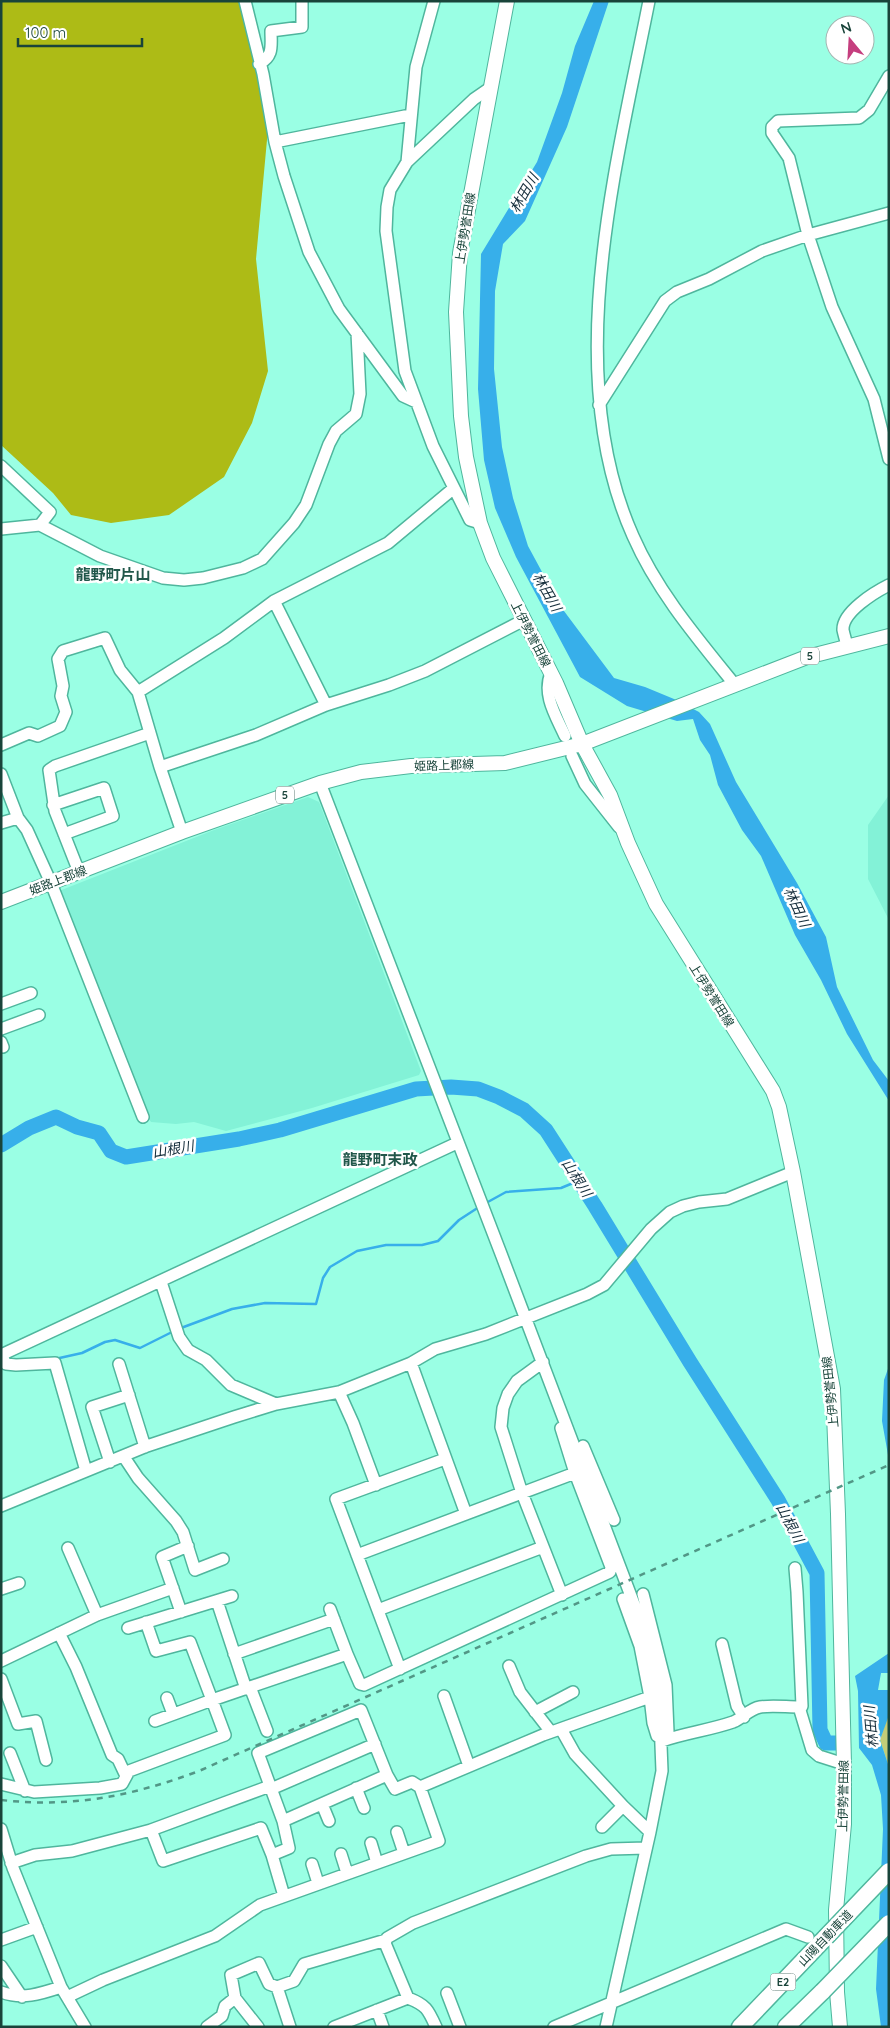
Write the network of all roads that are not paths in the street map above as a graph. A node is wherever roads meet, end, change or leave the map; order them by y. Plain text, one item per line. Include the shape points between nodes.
1 (245, 1) edge
2 (302, 1) edge
3 (434, 1) edge
4 (507, 1) edge
5 (649, 1) edge
6 (259, 64) junction
7 (889, 76) edge
8 (490, 88) junction
9 (410, 115) junction
10 (276, 142) junction
11 (406, 162) junction
12 (889, 213) edge
13 (808, 234) junction
14 (358, 333) junction
15 (416, 402) junction
16 (599, 405) junction
17 (889, 459) edge
18 (1, 466) edge
19 (454, 488) junction
20 (480, 523) junction
21 (40, 524) junction
22 (1, 528) edge
23 (889, 585) edge
24 (274, 601) junction
25 (524, 620) junction
26 (889, 636) edge
27 (847, 646) junction
28 (551, 673) junction
29 (735, 685) junction
30 (138, 692) junction
31 (326, 705) junction
32 (150, 733) junction
33 (565, 736) dead end
34 (582, 744) junction
35 (1, 745) edge
36 (572, 756) dead end
37 (160, 767) junction
38 (1, 774) edge
39 (320, 783) junction
40 (53, 805) junction
41 (18, 818) junction
42 (1, 823) edge
43 (182, 832) junction
44 (64, 834) junction
45 (625, 834) junction
46 (79, 872) junction
47 (51, 883) junction
48 (1, 902) edge
49 (31, 993) dead end
50 (1, 1004) edge
51 (39, 1015) dead end
52 (1, 1030) edge
53 (144, 1117) dead end
54 (457, 1143) junction
55 (793, 1172) junction
56 (161, 1282) junction
57 (525, 1317) junction
58 (1, 1355) edge
59 (543, 1362) junction
60 (411, 1363) junction
61 (119, 1364) dead end
62 (339, 1392) junction
63 (129, 1395) junction
64 (558, 1402) junction
65 (276, 1404) junction
66 (145, 1447) junction
67 (124, 1457) junction
68 (445, 1459) junction
69 (110, 1462) junction
70 (86, 1471) junction
71 (575, 1473) junction
72 (376, 1484) junction
73 (522, 1493) junction
74 (1, 1506) edge
75 (466, 1514) junction
76 (614, 1520) dead end
77 (188, 1546) junction
78 (543, 1547) junction
79 (68, 1548) dead end
80 (357, 1555) junction
81 (223, 1559) dead end
82 (794, 1568) dead end
83 (19, 1583) dead end
84 (173, 1588) junction
85 (1, 1589) edge
86 (643, 1594) dead end
87 (232, 1596) dead end
88 (562, 1596) junction
89 (623, 1599) dead end
90 (217, 1600) junction
91 (378, 1610) junction
92 (181, 1612) junction
93 (97, 1615) junction
94 (146, 1622) junction
95 (128, 1628) dead end
96 (59, 1633) junction
97 (722, 1644) dead end
98 (234, 1654) junction
99 (347, 1654) junction
100 (1, 1661) edge
101 (509, 1666) dead end
102 (400, 1669) junction
103 (1, 1679) edge
104 (248, 1688) junction
105 (573, 1692) dead end
106 (444, 1696) dead end
107 (650, 1697) junction
108 (167, 1698) dead end
109 (212, 1700) junction
110 (800, 1710) junction
111 (535, 1712) junction
112 (173, 1714) junction
113 (744, 1717) junction
114 (155, 1721) dead end
115 (556, 1730) junction
116 (267, 1731) dead end
117 (665, 1740) junction
118 (374, 1744) junction
119 (10, 1753) dead end
120 (46, 1760) dead end
121 (844, 1764) junction
122 (469, 1766) junction
123 (386, 1775) junction
124 (126, 1776) junction
125 (1, 1784) edge
126 (420, 1786) junction
127 (270, 1788) junction
128 (356, 1788) junction
129 (25, 1790) junction
130 (322, 1804) junction
131 (623, 1806) junction
132 (364, 1808) dead end
133 (283, 1821) junction
134 (329, 1821) dead end
135 (602, 1827) dead end
136 (1, 1829) edge
137 (151, 1830) junction
138 (397, 1832) dead end
139 (650, 1832) junction
140 (371, 1843) dead end
141 (646, 1848) junction
142 (404, 1853) junction
143 (341, 1854) dead end
144 (272, 1855) junction
145 (11, 1863) junction
146 (376, 1863) junction
147 (312, 1864) dead end
148 (889, 1872) edge
149 (348, 1873) junction
150 (318, 1883) junction
151 (284, 1896) junction
152 (889, 1923) edge
153 (37, 1927) junction
154 (808, 1937) dead end
155 (1, 1940) edge
156 (386, 1940) junction
157 (1, 1966) edge
158 (277, 1987) junction
159 (1, 1992) edge
160 (64, 1992) junction
161 (447, 1993) dead end
162 (22, 1997) junction
163 (235, 1998) junction
164 (408, 1998) junction
165 (612, 2002) junction
166 (377, 2010) junction
167 (85, 2027) edge
168 (207, 2027) edge
169 (258, 2027) edge
170 (290, 2027) edge
171 (334, 2027) edge
172 (383, 2027) edge
173 (436, 2027) edge
174 (460, 2027) edge
175 (554, 2027) edge
176 (606, 2027) edge
177 (740, 2027) edge
178 (786, 2027) edge
179 (840, 2027) edge

1 - 6 street
2 - 6 street via 302,27 271,31 271,51 267,60
3 - 9 street via 416,67
4 - 8 main road, 上伊勢誉田線
5 - 16 street via 610,207 598,319
6 - 10 street
7 - 13 street via 869,110 859,118 778,121 772,127 772,133 789,158
8 - 11 street
8 - 20 main road, 上伊勢誉田線 via 460,253 456,312 461,416
9 - 10 street
9 - 11 street
10 - 14 street via 309,252 339,309
11 - 15 street via 390,190 386,231 406,370
12 - 13 street
13 - 16 street via 762,250 665,301
13 - 17 street via 832,307 874,399
14 - 15 street via 403,396
14 - 21 street via 360,394 356,414 336,431 306,505 262,559 243,568 203,578 163,578 100,556
15 - 19 street
16 - 29 street via 606,450 633,537 666,595
18 - 21 street via 50,512
19 - 20 street via 470,520
19 - 24 street via 388,543
20 - 25 main road, 上伊勢誉田線 via 493,558
21 - 22 street
23 - 27 street via 871,594 846,619 843,630
24 - 30 street via 224,638
24 - 31 street
25 - 28 main road, 上伊勢誉田線
25 - 31 street via 424,671
26 - 27 main road, 姫路上郡線 / 5
27 - 29 main road, 姫路上郡線 / 5
28 - 33 street via 547,681 550,704
28 - 34 main road, 上伊勢誉田線
29 - 34 main road, 姫路上郡線 / 5
30 - 32 street
30 - 35 street via 120,670 105,638 64,651 58,659 66,712 60,726 38,736 29,733
31 - 37 street via 256,735
32 - 37 street
32 - 40 street via 49,770
34 - 39 main road, 姫路上郡線 / 5 via 505,763 411,766 361,772
34 - 45 main road, 上伊勢誉田線 via 610,795
36 - 45 street via 585,784
37 - 43 street
38 - 41 street
39 - 43 main road, 姫路上郡線 / 5
39 - 54 street
40 - 44 street
40 - 44 street via 104,788 113,816
41 - 42 street
41 - 47 street via 28,830
43 - 46 main road, 姫路上郡線 / 5
44 - 46 street
45 - 55 main road, 上伊勢誉田線 via 656,904 772,1092 779,1107
46 - 47 main road, 姫路上郡線 / 5
47 - 48 main road, 姫路上郡線 / 5
47 - 53 street
49 - 50 street
51 - 52 street
54 - 56 street
54 - 57 street
55 - 57 street via 727,1199 699,1202 670,1212 604,1286
55 - 121 main road, 上伊勢誉田線 via 832,1389
56 - 58 street
56 - 65 street via 177,1332 188,1350 206,1360 231,1385
57 - 59 street
57 - 60 street via 486,1334 435,1349
58 - 70 street via 6,1364 55,1363
59 - 64 street
59 - 73 street via 517,1381 503,1408 501,1427
60 - 62 street
60 - 68 street
61 - 63 street
62 - 65 street
62 - 72 street
63 - 66 street
63 - 69 street via 92,1407
64 - 71 street via 558,1415
64 - 76 street via 570,1414
64 - 117 street via 645,1633 659,1694
65 - 66 street
66 - 67 street
67 - 69 street
67 - 77 street via 176,1521
68 - 72 street
68 - 75 street
69 - 70 street
70 - 74 street
71 - 73 street
71 - 88 street via 611,1567 610,1572
72 - 80 street via 336,1499
73 - 75 street
73 - 78 street
75 - 80 street
77 - 81 street via 195,1570
77 - 84 street via 162,1557
78 - 88 street
78 - 91 street
79 - 93 street
80 - 91 street
82 - 110 street via 802,1696
83 - 85 street
84 - 92 street
84 - 93 street
86 - 117 street via 666,1685
87 - 90 street
88 - 102 street
89 - 107 street via 640,1646
90 - 92 street
90 - 98 street
91 - 102 street
92 - 94 street
93 - 96 street
94 - 95 street
94 - 109 street via 156,1651 190,1642
96 - 100 street
96 - 124 street via 112,1755 118,1759
97 - 113 street via 738,1706
98 - 99 street via 332,1614
98 - 104 street
99 - 102 street via 360,1684
99 - 104 street
101 - 111 street via 520,1692
103 - 120 street via 18,1724 36,1721
104 - 109 street
104 - 116 street
105 - 111 street
106 - 122 street
107 - 115 street
107 - 117 street via 656,1734
108 - 112 street
109 - 112 street
109 - 124 street via 225,1735 129,1771
110 - 113 street via 799,1707 759,1707
110 - 121 street via 812,1750 819,1756
111 - 115 street
112 - 114 street
113 - 117 street
115 - 122 street
115 - 131 street
117 - 139 street
118 - 123 street
118 - 127 street
118 - 127 street via 361,1710 258,1753
119 - 129 street
121 - 179 main road, 上伊勢誉田線 via 844,1824 836,1910
122 - 126 street
123 - 126 street via 395,1789 412,1782
123 - 128 street
124 - 129 street via 122,1784 100,1788
125 - 129 street
126 - 142 street via 439,1841
127 - 133 street
127 - 137 street
128 - 130 street
128 - 132 street
130 - 133 street
130 - 134 street
131 - 135 street
131 - 139 street
133 - 144 street via 289,1848
136 - 145 street
137 - 144 street via 163,1861 261,1828
137 - 145 street
138 - 142 street
139 - 141 street
140 - 146 street
141 - 156 street via 611,1849 586,1856 413,1924
141 - 165 street
142 - 146 street
143 - 149 street
144 - 151 street
145 - 153 street
146 - 149 street
147 - 150 street
148 - 177 highway, 山陽自動車道 / E2, bridge
149 - 150 street
150 - 151 street
151 - 160 street via 260,1905 215,1936
152 - 178 highway, bridge
153 - 155 street
153 - 160 street
154 - 165 street via 786,1929
156 - 158 street via 304,1964 294,1981
156 - 164 street
157 - 162 street
158 - 163 street via 269,1984 259,1964 231,1975
158 - 170 street
159 - 162 street
160 - 162 street
160 - 167 street
161 - 174 street
163 - 168 street via 225,2006 222,2016
163 - 169 street
164 - 166 street
164 - 173 street via 423,2003
165 - 175 street
165 - 176 street
166 - 171 street
166 - 172 street

